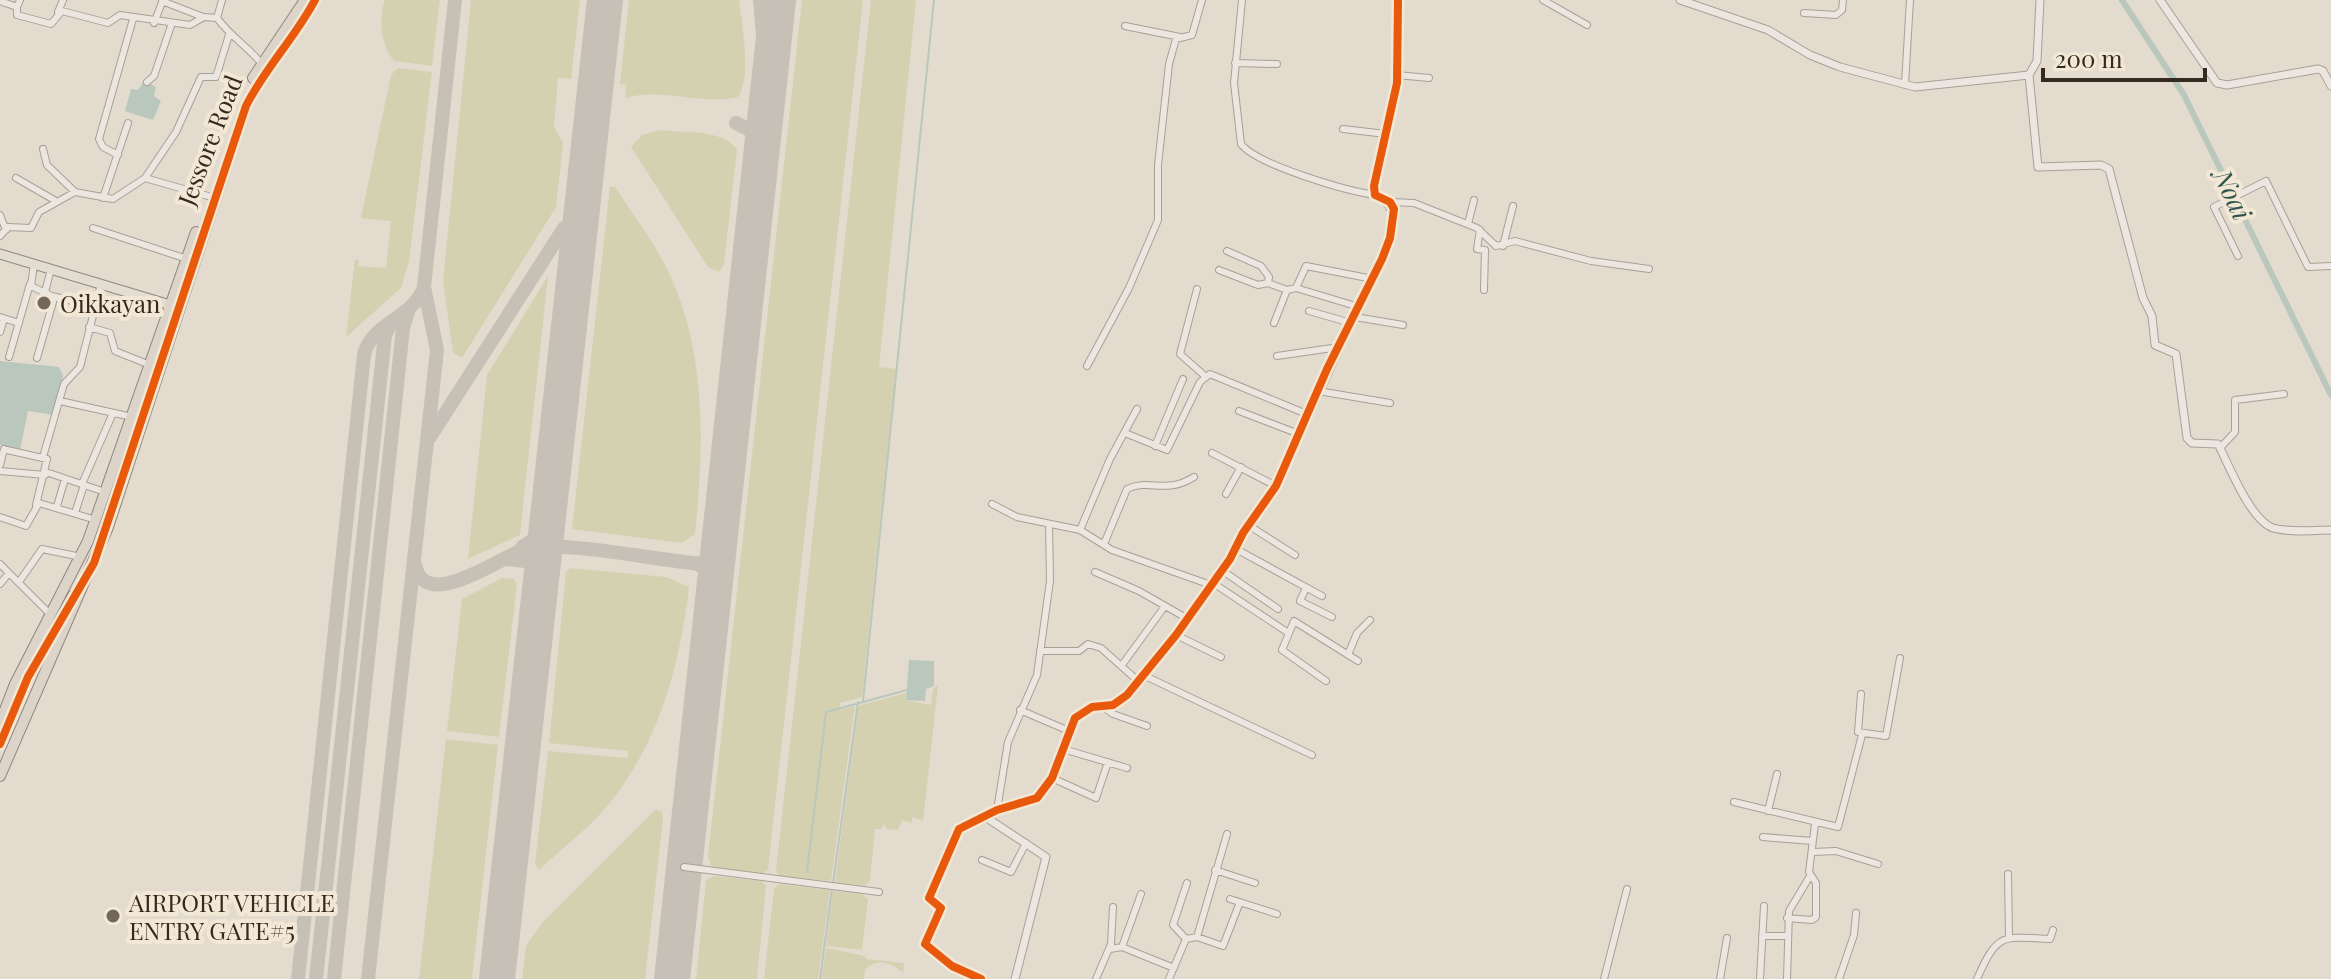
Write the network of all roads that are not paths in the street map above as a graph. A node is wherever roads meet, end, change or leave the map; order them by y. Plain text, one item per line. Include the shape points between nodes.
1 (63, 0) edge
2 (222, 0) edge
3 (305, 0) edge
4 (315, 0) edge
5 (1202, 0) edge
6 (1242, 0) edge
7 (1398, 0) edge
8 (1543, 0) edge
9 (1680, 0) edge
10 (1843, 0) edge
11 (1910, 0) edge
12 (2040, 0) edge
13 (2160, 0) edge
14 (0, 1) edge
15 (162, 1) edge
16 (1696, 1) edge
17 (18, 4) edge
18 (58, 12) junction
19 (1804, 13) dead end
20 (203, 17) junction
21 (217, 18) junction
22 (133, 19) junction
23 (154, 23) junction
24 (172, 23) junction
25 (1587, 25) dead end
26 (1125, 26) dead end
27 (229, 35) junction
28 (1180, 37) junction
29 (1235, 63) junction
30 (262, 64) junction
31 (1277, 64) dead end
32 (1397, 75) junction
33 (2029, 75) junction
34 (1429, 78) dead end
35 (147, 82) dead end
36 (1905, 84) junction
37 (2331, 86) edge
38 (128, 123) dead end
39 (1343, 129) dead end
40 (1386, 134) junction
41 (43, 149) dead end
42 (118, 155) junction
43 (16, 178) dead end
44 (145, 178) junction
45 (75, 192) junction
46 (1375, 195) junction
47 (208, 196) junction
48 (103, 198) junction
49 (1474, 200) dead end
50 (56, 201) junction
51 (1390, 202) junction
52 (1513, 206) dead end
53 (0, 215) edge
54 (1468, 224) junction
55 (93, 228) dead end
56 (1480, 230) junction
57 (3, 233) edge
58 (1503, 246) junction
59 (1227, 251) dead end
60 (0, 254) edge
61 (2238, 256) dead end
62 (187, 259) junction
63 (34, 264) junction
64 (2331, 266) edge
65 (51, 269) junction
66 (1649, 269) dead end
67 (1219, 270) dead end
68 (1373, 279) junction
69 (30, 283) junction
70 (1268, 283) junction
71 (101, 284) junction
72 (1296, 288) junction
73 (1197, 289) dead end
74 (1287, 290) junction
75 (1484, 290) dead end
76 (48, 294) junction
77 (93, 306) junction
78 (177, 307) junction
79 (1359, 307) junction
80 (1309, 311) dead end
81 (2, 318) edge
82 (1353, 320) junction
83 (19, 323) junction
84 (1274, 323) dead end
85 (1403, 325) dead end
86 (89, 327) junction
87 (0, 332) edge
88 (1339, 347) junction
89 (1277, 356) dead end
90 (9, 357) dead end
91 (37, 358) dead end
92 (150, 365) junction
93 (1087, 366) dead end
94 (1205, 376) junction
95 (1183, 379) dead end
96 (1318, 391) junction
97 (2284, 394) dead end
98 (60, 401) junction
99 (1390, 403) dead end
100 (1137, 409) dead end
101 (1239, 411) dead end
102 (113, 413) junction
103 (1309, 415) junction
104 (132, 417) junction
105 (1125, 433) junction
106 (1299, 434) junction
107 (1155, 446) junction
108 (2221, 447) junction
109 (1212, 453) dead end
110 (43, 457) junction
111 (1241, 467) junction
112 (0, 468) edge
113 (45, 474) junction
114 (1194, 477) dead end
115 (65, 479) junction
116 (83, 485) junction
117 (1276, 486) junction
118 (105, 492) junction
119 (1226, 494) dead end
120 (992, 504) dead end
121 (36, 505) junction
122 (57, 506) junction
123 (75, 513) junction
124 (0, 517) edge
125 (96, 520) junction
126 (1049, 524) junction
127 (1248, 525) junction
128 (1080, 530) junction
129 (2331, 530) edge
130 (1104, 544) junction
131 (1236, 549) junction
132 (1295, 555) dead end
133 (82, 557) junction
134 (0, 564) edge
135 (1220, 569) junction
136 (1095, 572) dead end
137 (9, 573) junction
138 (19, 582) junction
139 (0, 584) edge
140 (1212, 584) junction
141 (1306, 588) junction
142 (75, 596) junction
143 (1322, 596) dead end
144 (1165, 606) junction
145 (1278, 609) dead end
146 (1332, 617) dead end
147 (55, 619) junction
148 (1188, 619) junction
149 (1370, 620) dead end
150 (1287, 632) junction
151 (1176, 635) junction
152 (1040, 651) junction
153 (1348, 655) junction
154 (1221, 657) dead end
155 (1900, 658) dead end
156 (1358, 661) dead end
157 (1122, 665) junction
158 (1141, 678) junction
159 (1326, 681) dead end
160 (1861, 694) dead end
161 (1102, 706) junction
162 (1020, 710) junction
163 (0, 723) edge
164 (1147, 726) dead end
165 (1069, 731) junction
166 (1862, 735) junction
167 (0, 744) edge
168 (1063, 749) junction
169 (1312, 755) dead end
170 (1108, 762) junction
171 (1127, 768) dead end
172 (1777, 774) dead end
173 (0, 776) edge
174 (1052, 778) junction
175 (1734, 802) dead end
176 (997, 810) junction
177 (1768, 811) junction
178 (984, 816) junction
179 (1815, 824) junction
180 (1227, 834) dead end
181 (1763, 837) dead end
182 (1812, 841) junction
183 (1026, 843) junction
184 (1813, 852) junction
185 (982, 860) dead end
186 (1878, 864) dead end
187 (684, 867) dead end
188 (1215, 870) junction
189 (2008, 874) dead end
190 (1810, 876) junction
191 (1187, 883) dead end
192 (1255, 883) dead end
193 (1627, 889) dead end
194 (879, 892) dead end
195 (1141, 894) dead end
196 (1230, 899) dead end
197 (1240, 902) junction
198 (1764, 906) dead end
199 (1113, 907) dead end
200 (1856, 913) dead end
201 (1277, 914) dead end
202 (1787, 918) junction
203 (2053, 930) dead end
204 (1762, 936) junction
205 (1787, 936) junction
206 (1197, 937) junction
207 (2009, 937) junction
208 (1727, 938) dead end
209 (1186, 939) junction
210 (1122, 947) junction
211 (1110, 949) junction
212 (1174, 968) junction
213 (981, 979) edge
214 (1015, 979) edge
215 (1096, 979) edge
216 (1169, 979) edge
217 (1604, 979) edge
218 (1720, 979) edge
219 (1760, 979) edge
220 (1787, 979) edge
221 (1839, 979) edge
222 (1977, 979) edge

1 - 18 street
2 - 21 street
3 - 30 highway, Jessore Road
4 - 78 highway via 246,106
5 - 28 street via 1192,35
6 - 29 street
7 - 32 street
8 - 25 street
9 - 16 street
10 - 19 street via 1836,15
11 - 36 street
12 - 33 street via 2037,61
13 - 37 street via 2217,83 2318,69
14 - 17 street
15 - 20 street
15 - 23 street
16 - 36 street via 1840,67
17 - 18 street via 17,15 51,24
18 - 22 street via 103,22 118,16
20 - 21 street
20 - 24 street via 190,25
21 - 27 street
22 - 23 street
22 - 42 street via 100,131 100,144
23 - 24 street
24 - 35 street via 157,71
26 - 28 street
27 - 30 street via 250,47
27 - 44 street via 216,77 201,77 176,132
28 - 93 street via 1169,64 1158,220
29 - 31 street
29 - 46 street via 1238,133 1246,151 1328,184
30 - 47 highway, Jessore Road via 239,105
32 - 34 street
32 - 40 street
33 - 36 street via 1925,87
33 - 108 street via 2038,167 2109,169 2152,316 2155,345 2176,354 2187,438
38 - 42 street
39 - 40 street
40 - 46 street
41 - 45 street via 47,165
42 - 48 street
43 - 50 street
44 - 47 street
44 - 48 street via 119,198
45 - 48 street
45 - 50 street
46 - 51 street
47 - 62 highway, Jessore Road
49 - 54 street
50 - 57 street via 39,212 31,228
51 - 54 street via 1414,203
51 - 68 street via 1390,238
52 - 58 street
53 - 57 street
54 - 56 street
55 - 62 street
56 - 58 street via 1492,244
56 - 75 street via 1477,249 1485,250
58 - 66 street via 1515,241 1591,261
59 - 70 street via 1266,269
60 - 63 main road
61 - 64 street via 2214,209 2269,181 2308,267
62 - 78 highway, Jessore Road
63 - 65 main road
63 - 69 street
65 - 71 main road
65 - 76 street
67 - 70 street via 1258,285
68 - 72 street via 1306,266
68 - 79 street
69 - 76 street
69 - 83 street
70 - 74 street
71 - 77 street
71 - 78 main road
72 - 74 street
72 - 79 street
73 - 94 street via 1180,354
74 - 84 street
76 - 77 street
76 - 91 street via 53,305
77 - 86 street
78 - 92 highway, Jessore Road
78 - 142 highway via 108,527
79 - 82 street
80 - 82 street
81 - 83 street
81 - 87 street
82 - 85 street
82 - 88 street
83 - 90 street
86 - 92 street via 110,333 115,351
86 - 98 street via 80,367 65,381
88 - 89 street
88 - 96 street
92 - 104 highway, Jessore Road
94 - 103 street via 1220,375
94 - 107 street via 1169,447
95 - 107 street
96 - 99 street
96 - 103 street
97 - 108 street via 2235,400 2234,437
98 - 102 street
98 - 110 street
100 - 105 street
101 - 106 street
102 - 104 street
102 - 116 street
103 - 106 street
104 - 118 highway, Jessore Road
105 - 107 street
105 - 128 street
106 - 117 street
108 - 129 street via 2261,521 2284,530
109 - 111 street
110 - 112 street via 5,449
110 - 113 street via 48,461
111 - 117 street
111 - 119 street
112 - 113 street
113 - 115 street
113 - 121 street
114 - 130 street via 1174,487 1127,489
115 - 116 street
115 - 122 street
116 - 118 street
116 - 123 street
117 - 127 street
118 - 125 highway, Jessore Road
120 - 126 street via 1008,514
121 - 122 street
121 - 124 street via 26,526
122 - 123 street
123 - 125 street
125 - 133 highway, Jessore Road
126 - 128 street
126 - 152 street via 1050,581
127 - 131 street
127 - 132 street
128 - 130 street
130 - 140 street
131 - 135 street
131 - 141 street
133 - 138 street via 42,549
133 - 147 highway, Jessore Road
134 - 137 street
135 - 140 street
135 - 145 street
136 - 144 street
137 - 138 street
137 - 139 street
138 - 147 street
140 - 148 street
140 - 150 street
141 - 143 street
141 - 146 street via 1300,601
142 - 147 main road
142 - 173 highway
144 - 148 street
144 - 157 street
147 - 163 highway, Jessore Road via 15,684
147 - 167 main road
148 - 151 street
149 - 153 street via 1357,633
150 - 153 street via 1294,621
150 - 159 street via 1282,650
151 - 154 street
151 - 158 street
152 - 157 street via 1079,651 1088,644
152 - 162 street via 1033,689
153 - 156 street
155 - 166 street via 1887,734
157 - 158 street
158 - 161 street via 1120,700
158 - 169 street
160 - 166 street via 1856,726
161 - 164 street
161 - 165 street via 1081,712
162 - 165 street
162 - 176 street via 1008,742
165 - 168 street
166 - 179 street via 1840,825
168 - 170 street
168 - 174 street
170 - 171 street
170 - 174 street via 1096,798
172 - 177 street
174 - 176 street via 1037,798
175 - 177 street
176 - 178 street
177 - 179 street
178 - 183 street
178 - 213 street via 966,823 954,836 929,898 941,908 925,944 952,966
179 - 182 street
180 - 188 street
181 - 182 street
182 - 184 street
183 - 185 street via 1011,872
183 - 214 street via 1045,853 1047,865
184 - 186 street via 1836,851
184 - 190 street
187 - 194 street
188 - 192 street
188 - 206 street
189 - 207 street
190 - 202 street
190 - 202 street via 1816,883 1816,919
191 - 209 street via 1173,925
193 - 217 street
195 - 210 street
196 - 197 street
197 - 201 street
197 - 206 street via 1223,946
198 - 204 street
199 - 211 street
200 - 221 street
202 - 205 street
203 - 207 street via 2050,939
204 - 205 street
204 - 219 street
205 - 220 street
206 - 209 street
207 - 222 street via 1992,949
208 - 218 street
209 - 212 street
210 - 211 street
210 - 212 street
211 - 215 street
212 - 216 street

